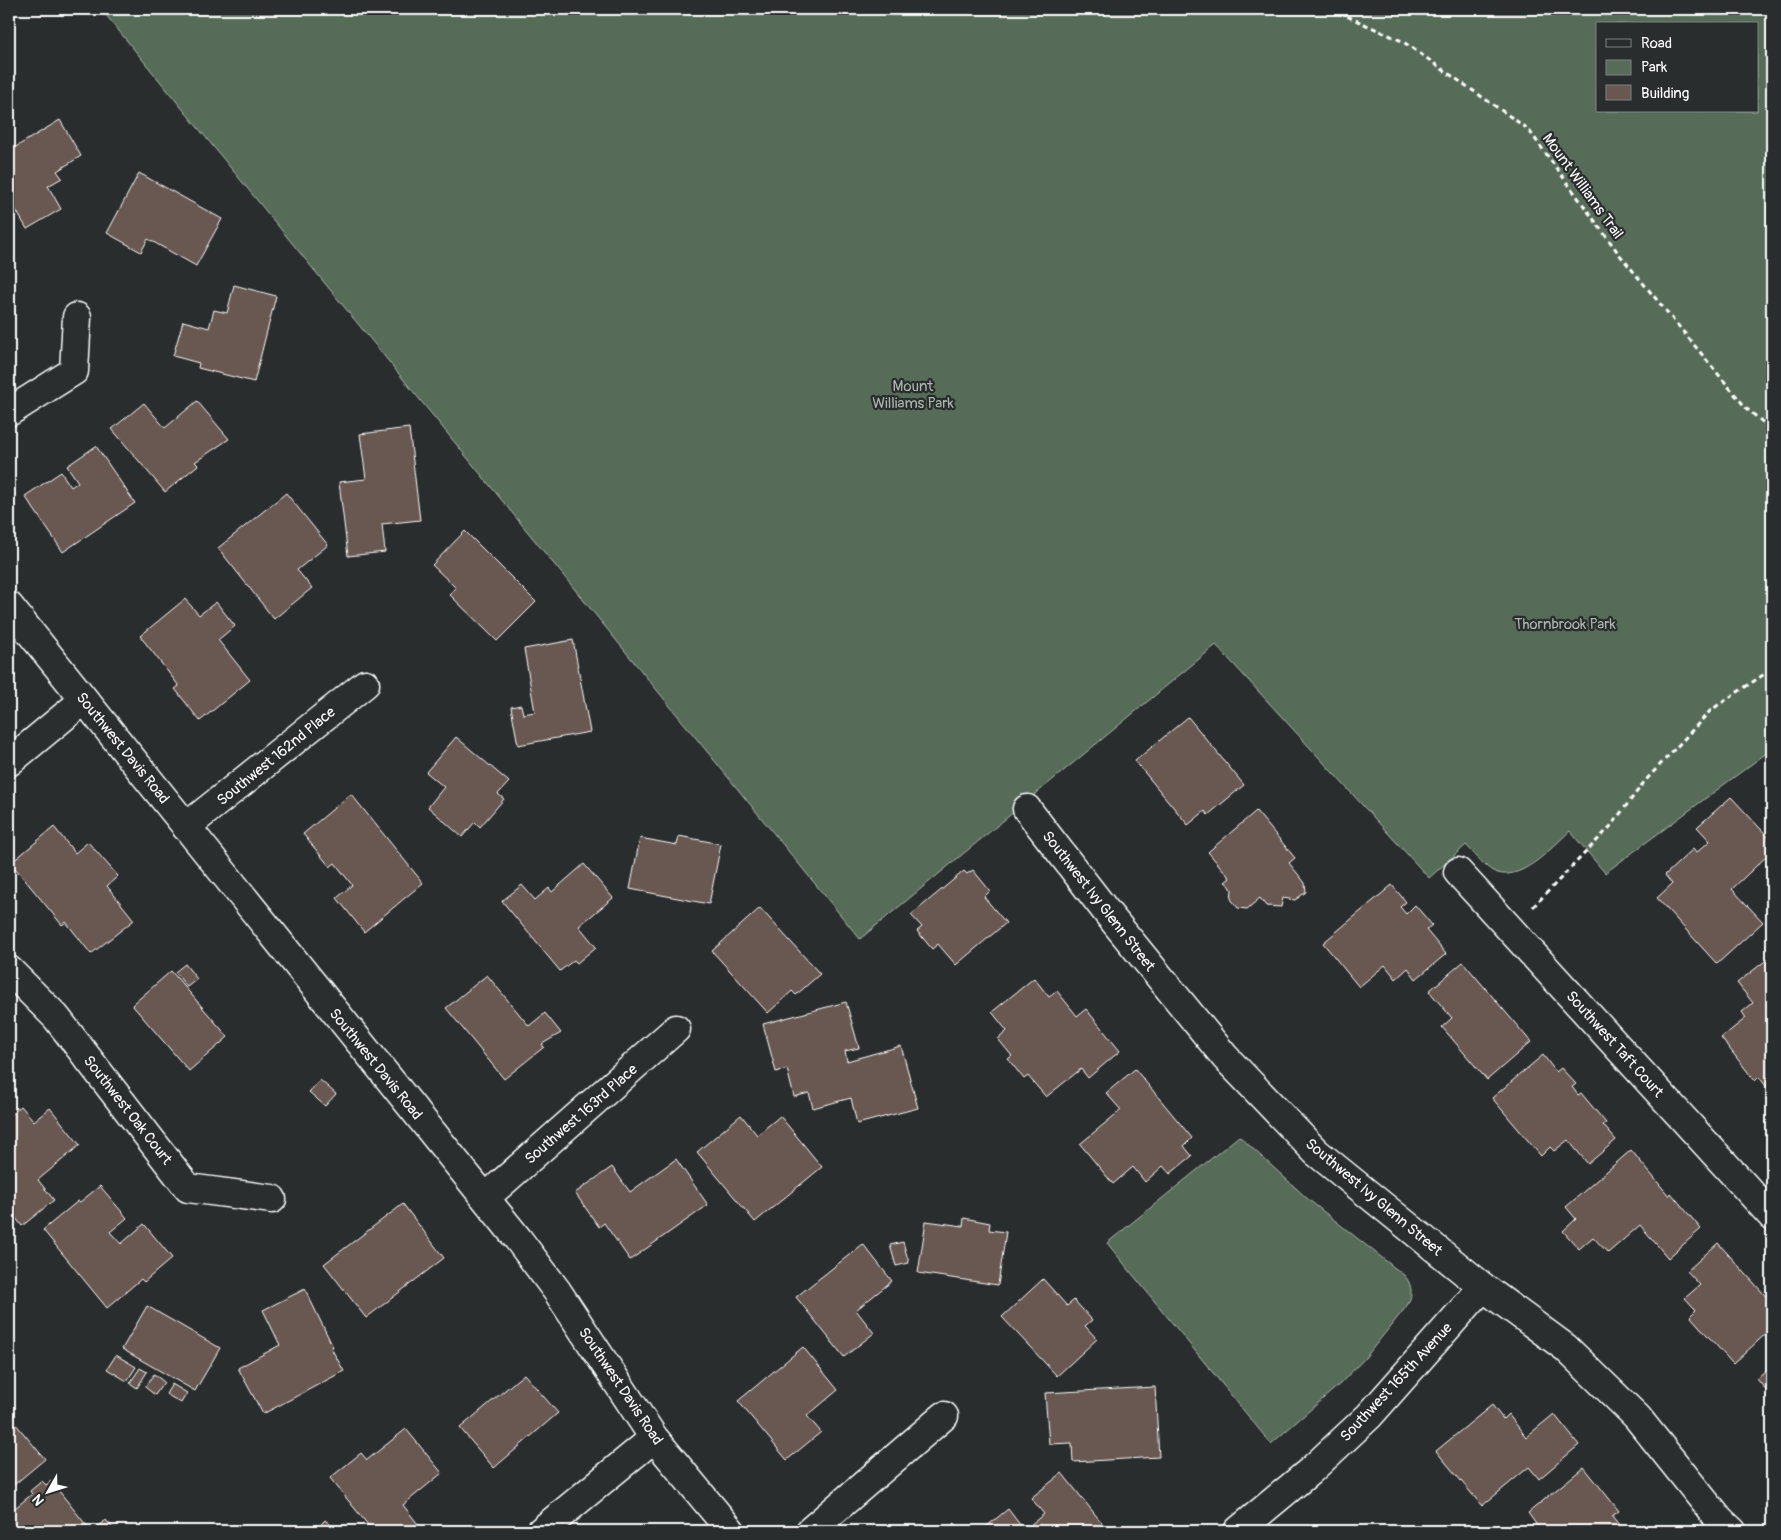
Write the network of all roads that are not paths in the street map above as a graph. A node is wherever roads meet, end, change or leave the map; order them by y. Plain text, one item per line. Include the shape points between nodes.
1 (77, 317) dead end
2 (9, 412) edge
3 (9, 606) edge
4 (365, 684) dead end
5 (84, 700) junction
6 (9, 762) edge
7 (1027, 810) dead end
8 (186, 827) junction
9 (1458, 872) dead end
10 (9, 970) edge
11 (676, 1029) dead end
12 (485, 1198) junction
13 (272, 1199) dead end
14 (1772, 1216) edge
15 (1483, 1287) junction
16 (944, 1416) dead end
17 (654, 1438) junction
18 (541, 1531) edge
19 (731, 1531) edge
20 (810, 1531) edge
21 (1238, 1531) edge
22 (1732, 1531) edge

1 - 2 street via 74,371
3 - 5 street, Southwest Davis Road
4 - 8 street, Southwest 162nd Place
5 - 6 street
5 - 8 street, Southwest Davis Road
7 - 15 street, Southwest Ivy Glenn Street via 1224,1057 1316,1152
8 - 12 street, Southwest Davis Road
9 - 14 street, Southwest Taft Court
10 - 13 street, Southwest Oak Court via 56,1017 188,1188
11 - 12 street, Southwest 163rd Place
12 - 17 street, Southwest Davis Road via 557,1291
15 - 21 street, Southwest 165th Avenue via 1369,1416 1309,1472
15 - 22 street, Southwest Ivy Glenn Street via 1566,1348 1630,1410
16 - 20 street
17 - 18 street
17 - 19 street, Southwest Davis Road

